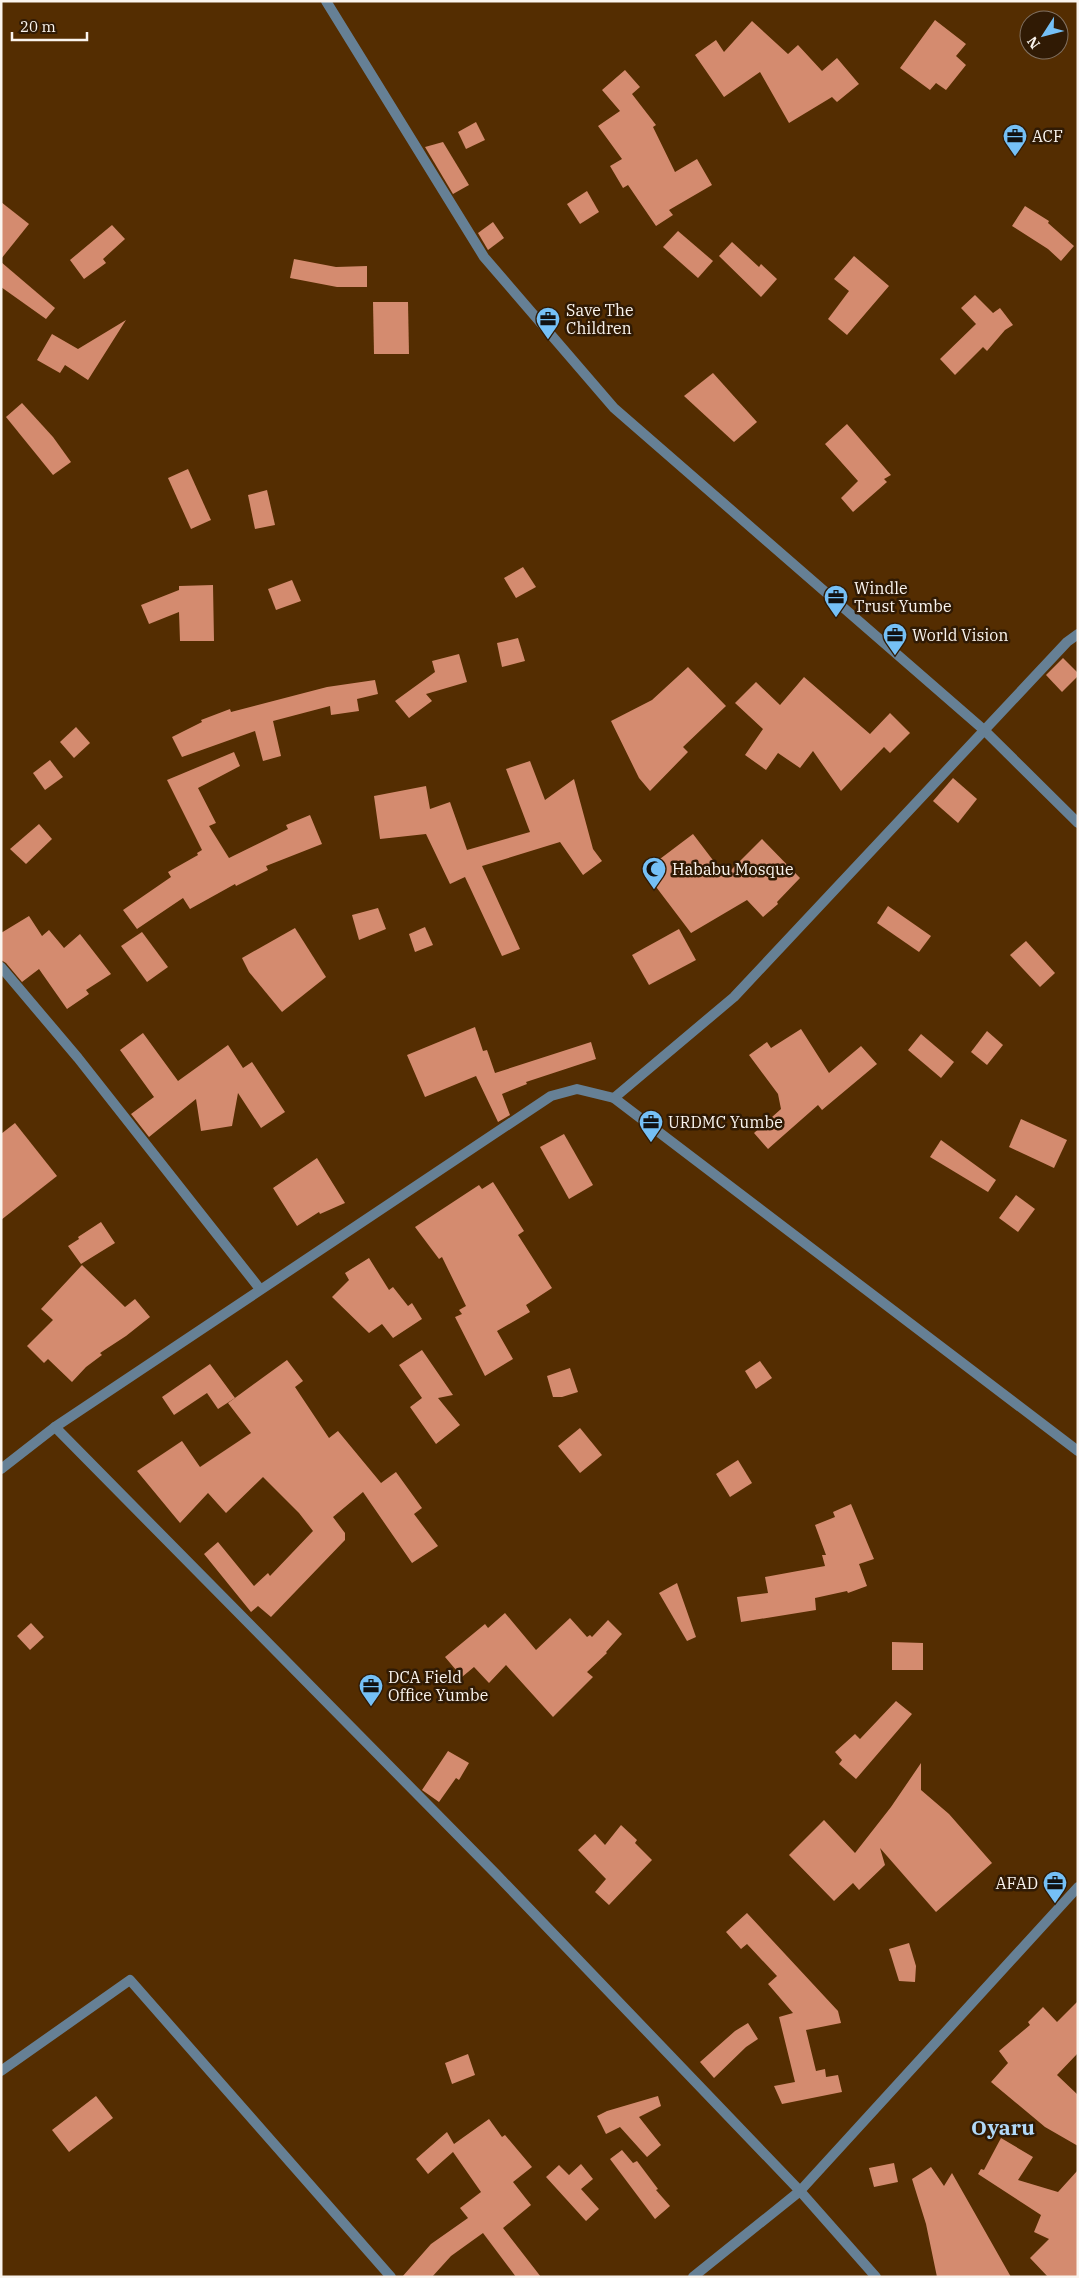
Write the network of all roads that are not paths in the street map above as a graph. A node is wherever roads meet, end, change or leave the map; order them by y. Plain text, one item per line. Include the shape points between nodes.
1 (326, 1) edge
2 (1078, 634) edge
3 (984, 730) junction
4 (1078, 823) edge
5 (1, 967) edge
6 (614, 1098) junction
7 (260, 1289) junction
8 (55, 1427) junction
9 (1078, 1451) edge
10 (1, 1469) edge
11 (1078, 1887) edge
12 (1, 2071) edge
13 (800, 2192) junction
14 (391, 2277) edge
15 (693, 2277) edge
16 (876, 2277) edge

1 - 3 street via 484,257 614,408
2 - 3 street
3 - 4 street
3 - 6 street via 734,997
5 - 7 street via 78,1058
6 - 7 street via 577,1089 551,1096
6 - 9 street
7 - 8 street
8 - 10 street
8 - 13 street via 496,1874
11 - 13 street
12 - 14 street via 130,1980
13 - 15 street
13 - 16 street

